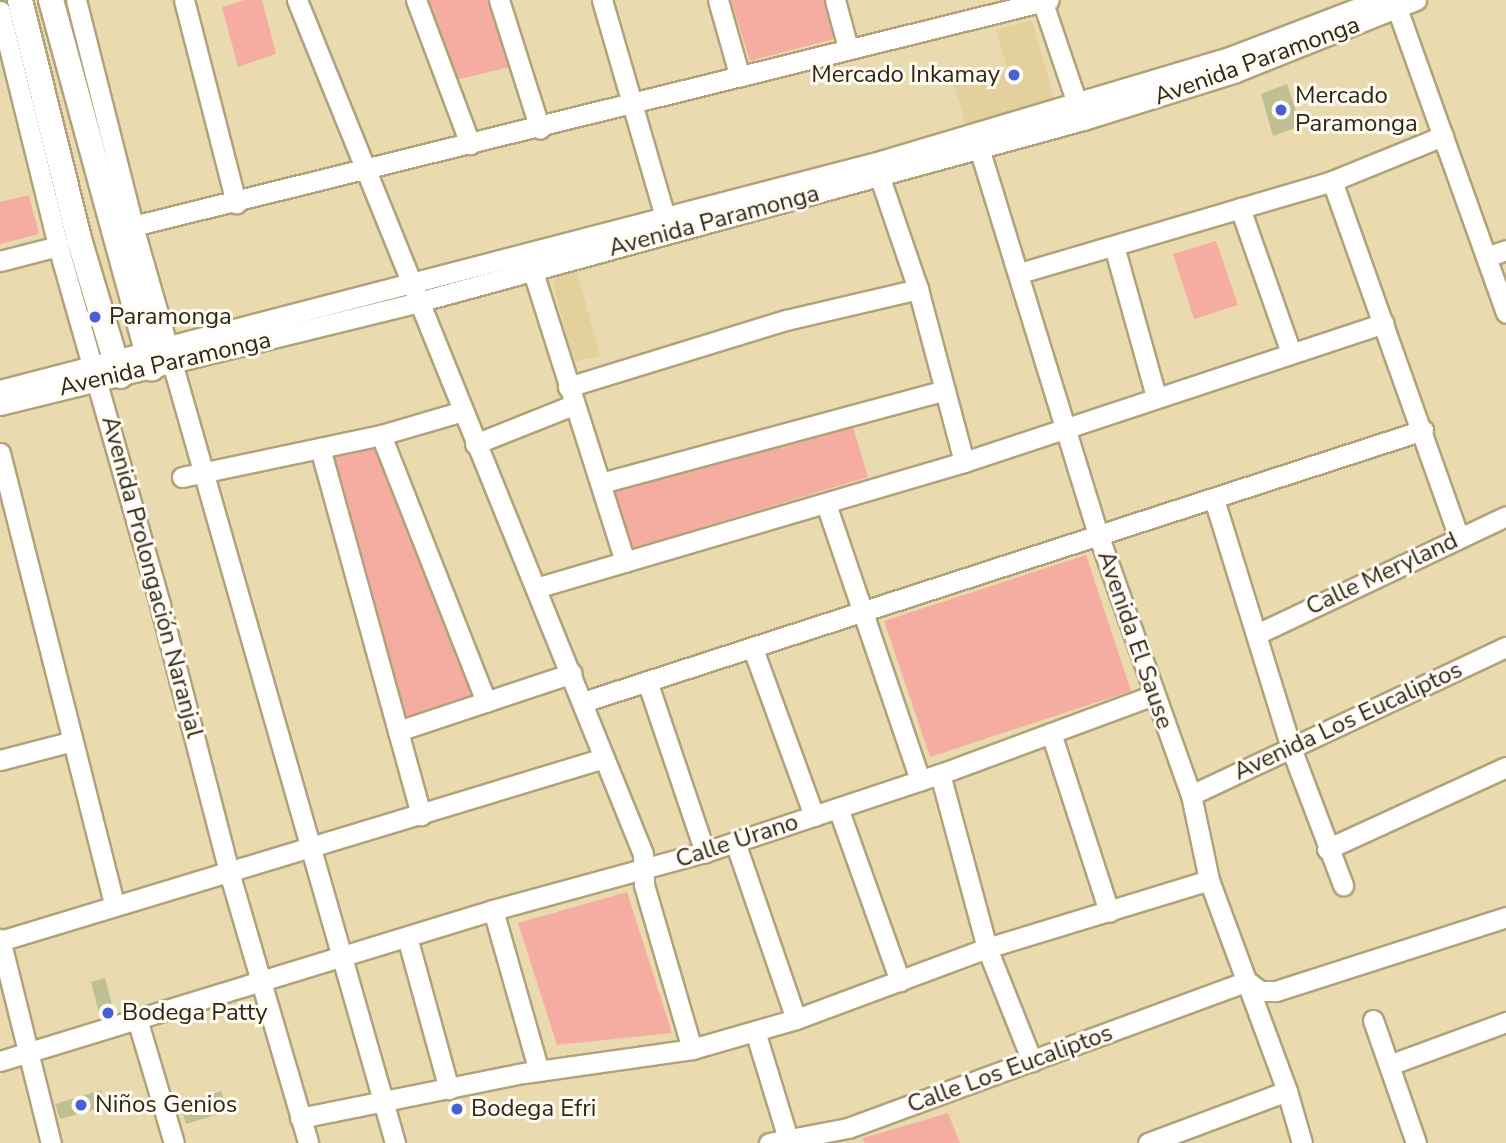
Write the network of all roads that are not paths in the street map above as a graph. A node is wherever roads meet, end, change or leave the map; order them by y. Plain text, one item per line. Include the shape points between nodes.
1 (51, 0) edge
2 (76, 0) edge
3 (184, 0) edge
4 (297, 0) edge
5 (416, 0) edge
6 (499, 0) edge
7 (602, 0) edge
8 (718, 0) edge
9 (835, 0) edge
10 (1379, 0) edge
11 (1416, 0) edge
12 (1045, 1) edge
13 (14, 5) edge
14 (1396, 5) edge
15 (848, 48) junction
16 (1234, 64) junction
17 (739, 74) junction
18 (631, 101) junction
19 (1080, 112) junction
20 (540, 129) junction
21 (1443, 136) junction
22 (977, 141) junction
23 (470, 144) junction
24 (365, 171) junction
25 (880, 178) junction
26 (1332, 181) junction
27 (236, 203) junction
28 (1240, 208) junction
29 (133, 226) junction
30 (667, 227) junction
31 (58, 246) junction
32 (1114, 246) junction
33 (1506, 250) edge
34 (1486, 257) junction
35 (0, 261) edge
36 (530, 262) junction
37 (1020, 273) junction
38 (918, 289) junction
39 (419, 293) junction
40 (1506, 313) edge
41 (1384, 323) junction
42 (1291, 354) junction
43 (160, 359) junction
44 (107, 371) junction
45 (0, 390) edge
46 (945, 390) junction
47 (570, 396) junction
48 (1156, 396) junction
49 (0, 405) edge
50 (463, 411) junction
51 (1067, 427) junction
52 (1423, 430) junction
53 (382, 435) junction
54 (475, 443) junction
55 (320, 448) junction
56 (0, 453) edge
57 (964, 461) junction
58 (203, 473) junction
59 (182, 477) dead end
60 (601, 483) junction
61 (1214, 499) junction
62 (826, 504) junction
63 (1506, 516) edge
64 (1099, 537) junction
65 (1459, 537) junction
66 (625, 562) junction
67 (536, 589) junction
68 (865, 611) junction
69 (1259, 633) junction
70 (1506, 647) edge
71 (753, 649) junction
72 (572, 673) junction
73 (647, 681) junction
74 (1154, 695) junction
75 (486, 702) junction
76 (583, 702) junction
77 (398, 731) junction
78 (1051, 733) junction
79 (73, 741) junction
80 (1291, 748) junction
81 (601, 759) junction
82 (0, 760) edge
83 (1506, 767) edge
84 (940, 774) junction
85 (920, 780) junction
86 (1191, 795) junction
87 (838, 808) junction
88 (421, 815) junction
89 (814, 816) junction
90 (735, 842) junction
91 (311, 849) junction
92 (1327, 849) junction
93 (705, 852) junction
94 (643, 870) junction
95 (229, 872) junction
96 (1209, 880) junction
97 (1343, 885) dead end
98 (115, 906) junction
99 (493, 910) junction
100 (1109, 912) junction
101 (1506, 917) edge
102 (407, 937) junction
103 (0, 940) edge
104 (987, 948) junction
105 (342, 958) junction
106 (260, 981) junction
107 (900, 981) junction
108 (1247, 981) junction
109 (137, 1019) junction
110 (796, 1019) junction
111 (1373, 1020) dead end
112 (1506, 1022) edge
113 (755, 1031) junction
114 (692, 1049) junction
115 (28, 1052) junction
116 (0, 1060) edge
117 (1031, 1062) junction
118 (1389, 1065) junction
119 (539, 1070) junction
120 (450, 1089) junction
121 (1287, 1091) junction
122 (383, 1101) junction
123 (300, 1118) junction
124 (850, 1135) edge
125 (779, 1141) edge
126 (51, 1143) edge
127 (174, 1143) edge
128 (308, 1143) edge
129 (395, 1143) edge
130 (1148, 1143) edge
131 (1302, 1143) edge
132 (1416, 1143) edge

1 - 43 main road
2 - 29 street
3 - 27 street
4 - 24 street
5 - 23 street
6 - 20 street
7 - 18 street
8 - 17 street
9 - 15 street
10 - 16 street, Avenida Paramonga
11 - 14 street, Avenida Paramonga
12 - 15 street
12 - 19 street
13 - 31 street, Avenida Prolongación Naranjal
13 - 44 main road, Avenida Prolongación Naranjal via 79,239
14 - 16 street, Avenida Paramonga
14 - 21 street
15 - 17 street
16 - 19 street, Avenida Paramonga
17 - 18 street
18 - 20 street
18 - 30 street
19 - 22 street, Avenida Paramonga
20 - 23 street
21 - 26 street
21 - 34 street
22 - 25 street, Avenida Paramonga
22 - 30 street, Avenida Paramonga
22 - 37 street, Avenida El Sause
23 - 24 street
24 - 27 street
24 - 39 street
25 - 30 street, Avenida Paramonga
25 - 38 street
26 - 28 street
26 - 41 street
27 - 29 street
28 - 32 street
28 - 42 street
29 - 43 street
30 - 36 street, Avenida Paramonga
31 - 35 street
31 - 44 street, Avenida Prolongación Naranjal
32 - 37 street
32 - 48 street
33 - 34 street
34 - 40 street
36 - 39 street, Avenida Paramonga
36 - 47 street
37 - 51 street, Avenida El Sause
38 - 46 street
38 - 47 street via 786,320
39 - 43 street, Avenida Paramonga
39 - 50 street
41 - 42 street
41 - 52 street
42 - 48 street
43 - 44 street, Avenida Paramonga
43 - 58 street
44 - 45 street, Avenida Paramonga
44 - 49 street, Avenida Paramonga
44 - 95 street, Avenida Prolongación Naranjal
46 - 57 street
46 - 60 street
47 - 54 street
47 - 60 street
48 - 51 street
50 - 53 street
50 - 54 street
51 - 57 street
51 - 64 street, Avenida El Sause
52 - 61 street
52 - 65 street
53 - 55 street
53 - 75 street
54 - 67 street
55 - 58 street
55 - 77 street
56 - 79 street
57 - 62 street
58 - 59 street
58 - 91 street
60 - 66 street
61 - 64 street
61 - 69 street
62 - 66 street
62 - 68 street
63 - 65 street, Calle Meryland
64 - 68 street
64 - 74 street, Avenida El Sause
65 - 69 street, Calle Meryland
66 - 67 street
67 - 72 street
68 - 71 street
68 - 85 street
69 - 80 street
70 - 80 street, Avenida Los Eucaliptos
71 - 73 street
71 - 89 street
72 - 75 street
72 - 76 street
73 - 76 street
73 - 93 street
74 - 78 street, Calle Urano
74 - 86 street, Avenida El Sause
75 - 77 street
76 - 81 street
77 - 88 street
78 - 84 street, Calle Urano
78 - 100 street
79 - 82 street
79 - 98 street
80 - 86 street, Avenida Los Eucaliptos
80 - 92 street
81 - 88 street
81 - 94 street via 643,854
83 - 92 street
84 - 85 street, Calle Urano
84 - 104 street
85 - 87 street, Calle Urano
86 - 96 street, Avenida El Sause
87 - 89 street, Calle Urano
87 - 107 street
88 - 91 street
89 - 90 street, Calle Urano
90 - 93 street, Calle Urano
90 - 110 street
91 - 95 street
91 - 105 street
92 - 97 street
93 - 94 street, Calle Urano
94 - 99 street, Calle Urano
94 - 114 street
95 - 98 street
95 - 106 street, Avenida Prolongación Naranjal
96 - 100 street
96 - 108 street, Avenida El Sause
98 - 103 street
99 - 102 street, Calle Urano
99 - 119 street
100 - 104 street
101 - 108 street via 1276,991 1260,991
102 - 105 street, Calle Urano
102 - 120 street
103 - 115 street
104 - 107 street
104 - 117 street
105 - 106 street, Calle Urano
105 - 122 street
106 - 109 street, Calle Urano
106 - 123 street, Avenida Prolongación Naranjal
107 - 110 street
108 - 117 street, Calle Los Eucaliptos
108 - 121 street, Avenida El Sause
109 - 115 street, Calle Urano
109 - 127 street
110 - 113 street
111 - 118 street
112 - 118 street
113 - 114 street
113 - 125 street
114 - 119 street
115 - 116 street, Calle Urano
115 - 126 street
117 - 124 street, Calle Los Eucaliptos
118 - 132 street
119 - 120 street
120 - 122 street
121 - 130 street
121 - 131 street, Avenida El Sause
122 - 123 street
122 - 129 street
123 - 128 street, Avenida Prolongación Naranjal
124 - 125 street, Calle Los Eucaliptos

